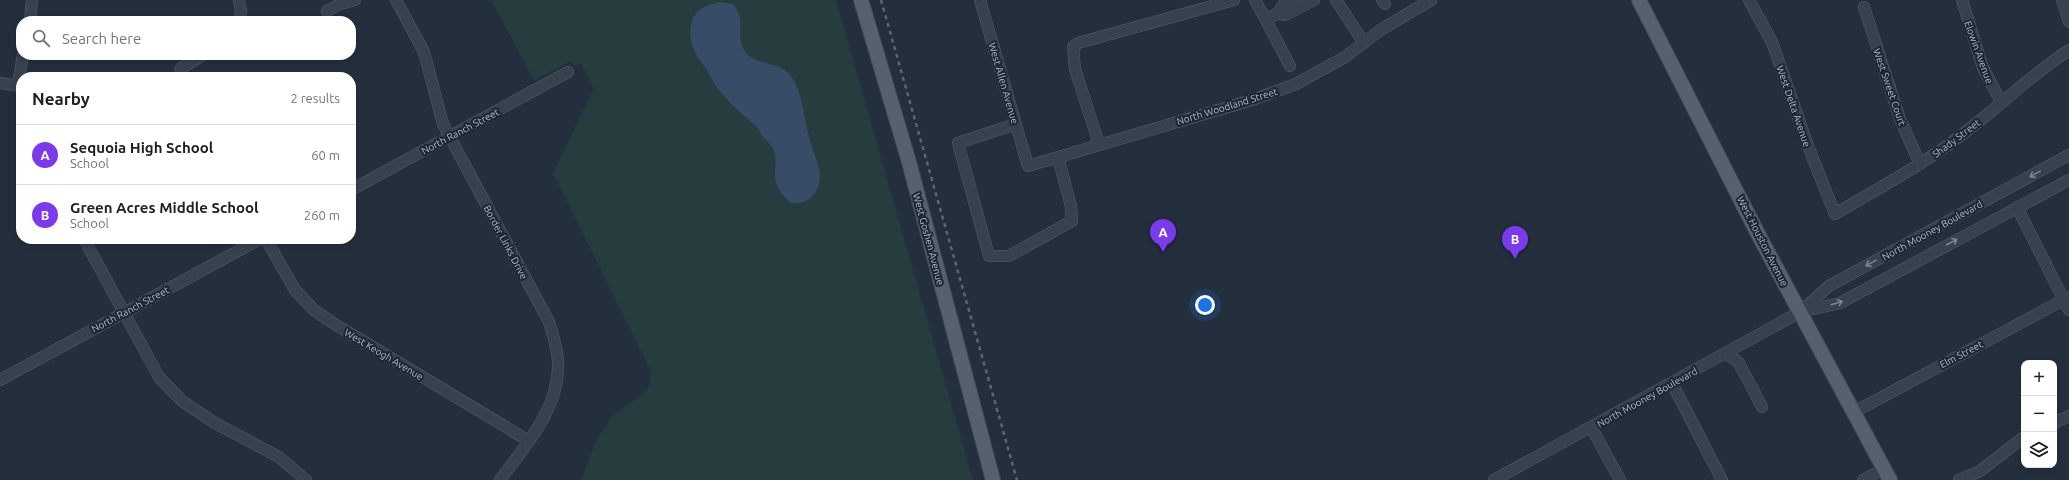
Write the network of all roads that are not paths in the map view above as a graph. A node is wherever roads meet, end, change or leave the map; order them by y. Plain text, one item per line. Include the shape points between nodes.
1 (32, 0) edge
2 (239, 0) edge
3 (354, 0) edge
4 (396, 0) edge
5 (861, 0) edge
6 (980, 0) edge
7 (1234, 0) edge
8 (1255, 0) edge
9 (1292, 0) edge
10 (1314, 0) edge
11 (1336, 0) edge
12 (1431, 0) edge
13 (1639, 0) edge
14 (1749, 0) edge
15 (1962, 0) edge
16 (2062, 0) edge
17 (1864, 7) dead end
18 (326, 11) dead end
19 (1278, 13) junction
20 (30, 16) edge
21 (240, 16) edge
22 (1266, 20) junction
23 (2069, 22) edge
24 (1364, 43) junction
25 (2069, 50) edge
26 (22, 60) edge
27 (195, 60) edge
28 (1290, 66) dead end
29 (21, 72) edge
30 (181, 72) edge
31 (568, 72) dead end
32 (0, 83) edge
33 (16, 85) edge
34 (2001, 102) junction
35 (1016, 124) junction
36 (449, 137) junction
37 (1099, 144) junction
38 (2069, 155) edge
39 (1058, 157) junction
40 (1920, 164) junction
41 (1028, 166) joint
42 (2069, 180) edge
43 (356, 187) edge
44 (2018, 207) junction
45 (1835, 214) joint
46 (87, 244) edge
47 (251, 244) edge
48 (269, 244) edge
49 (2066, 298) edge
50 (2069, 310) edge
51 (1800, 312) junction
52 (124, 313) junction
53 (1726, 353) junction
54 (0, 380) edge
55 (1672, 383) junction
56 (1762, 407) dead end
57 (1854, 412) junction
58 (2069, 416) edge
59 (2057, 422) edge
60 (1592, 427) junction
61 (2021, 438) edge
62 (529, 441) junction
63 (1887, 474) edge
64 (306, 480) edge
65 (500, 480) edge
66 (993, 480) edge
67 (1494, 480) edge
68 (1620, 480) edge
69 (1722, 480) edge
70 (1863, 480) edge
71 (1959, 480) edge

1 - 20 street
2 - 21 street
3 - 18 street
4 - 36 street, Border Links Drive via 424,52 443,124
5 - 66 main road, West Goshen Avenue via 909,162
6 - 35 street, West Allen Avenue
7 - 37 street via 1078,43 1073,47 1075,68
8 - 22 street
9 - 19 street via 1284,4
10 - 19 street via 1285,15
11 - 24 street
12 - 24 street, North Woodland Street via 1392,22
13 - 51 main road, West Houston Avenue
14 - 45 street, West Delta Avenue via 1772,42
15 - 34 street, Elowin Avenue via 1983,68
16 - 23 street
17 - 40 street, West Sweet Court via 1900,119
19 - 22 street
22 - 28 street
24 - 37 street, North Woodland Street via 1310,78 1274,93
25 - 34 street, Shady Street
26 - 29 street
27 - 30 street via 181,68
31 - 36 street, North Ranch Street
32 - 33 street
34 - 40 street, Shady Street via 1966,133
35 - 39 street via 958,143 989,256 1009,256 1072,220 1071,206
35 - 41 street, West Allen Avenue
36 - 43 street, North Ranch Street
36 - 62 street, Border Links Drive via 548,322 555,341 558,364 556,386 550,406
37 - 39 street, North Woodland Street
38 -> 51 street, North Mooney Boulevard via 1829,286
39 - 41 street, North Woodland Street
40 - 45 street, Shady Street
42 - 44 street, North Mooney Boulevard
44 - 49 street
51 -> 44 street, North Mooney Boulevard via 1840,303
46 - 52 street
47 - 52 street, North Ranch Street
48 - 62 street, West Keogh Avenue via 295,290 314,310
49 - 50 street
49 - 57 street, Elm Street
51 - 53 street, North Mooney Boulevard
51 - 57 main road, West Houston Avenue
52 - 54 street, North Ranch Street
52 - 64 street via 159,377 182,401 215,423 279,457
53 - 55 street, North Mooney Boulevard
53 - 56 street via 1739,363
55 - 60 street, North Mooney Boulevard
55 - 69 street
57 - 63 main road, West Houston Avenue
58 - 59 street
60 - 67 street, North Mooney Boulevard
60 - 68 street
61 - 71 street via 1980,471
62 - 65 street, Border Links Drive
63 - 70 street

